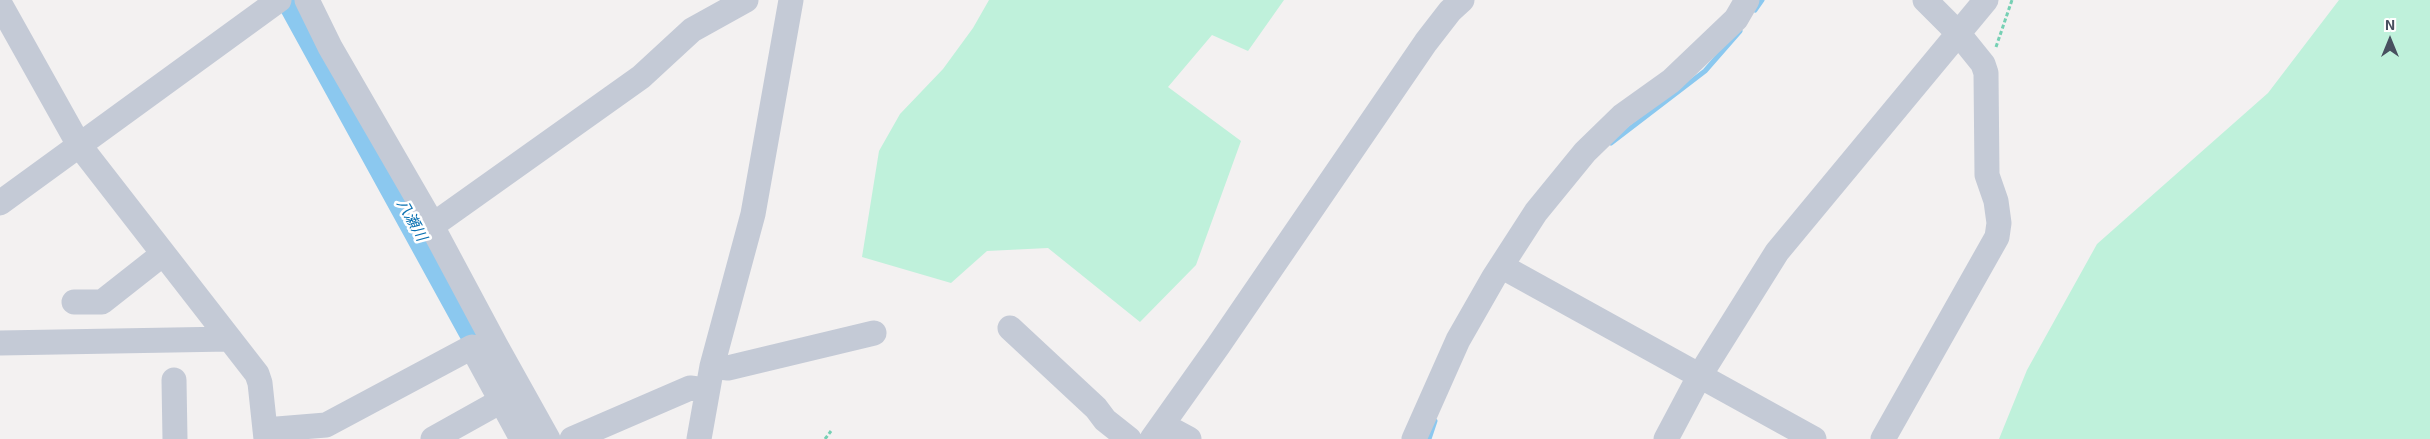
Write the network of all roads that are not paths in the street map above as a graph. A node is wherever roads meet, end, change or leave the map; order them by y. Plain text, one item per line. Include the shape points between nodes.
1 (307, 0) edge
2 (746, 0) edge
3 (791, 0) edge
4 (1462, 0) edge
5 (1747, 0) edge
6 (1925, 0) edge
7 (1986, 0) edge
8 (278, 1) edge
9 (0, 4) edge
10 (1958, 33) junction
11 (78, 145) junction
12 (0, 203) edge
13 (433, 225) junction
14 (163, 254) junction
15 (1501, 266) junction
16 (74, 302) dead end
17 (1010, 328) dead end
18 (874, 333) dead end
19 (230, 339) junction
20 (0, 343) edge
21 (712, 366) junction
22 (1700, 375) junction
23 (174, 380) dead end
24 (706, 390) junction
25 (501, 401) junction
26 (1157, 432) edge
27 (266, 434) edge
28 (174, 439) edge
29 (433, 439) edge
30 (522, 439) edge
31 (548, 439) edge
32 (572, 439) edge
33 (699, 439) edge
34 (1129, 439) edge
35 (1188, 439) edge
36 (1414, 439) edge
37 (1666, 439) edge
38 (1814, 439) edge
39 (1882, 439) edge

1 - 13 street via 330,47
2 - 13 street via 692,30 641,77
3 - 21 street via 753,214
4 - 26 street via 1426,42
5 - 15 street via 1736,19 1671,81 1622,116 1585,152 1536,212
6 - 10 street
7 - 10 street
8 - 11 street
9 - 11 street
10 - 22 street via 1777,252
10 - 39 street via 1983,64 1986,73 1987,175 1996,200 1997,237
11 - 12 street
11 - 14 street
13 - 31 street
14 - 16 street via 102,302
14 - 19 street
15 - 22 street
15 - 36 street via 1458,340
17 - 34 street
18 - 21 street via 728,368
19 - 20 street
19 - 27 street via 257,374
21 - 24 street
22 - 37 street
22 - 38 street
23 - 28 street
24 - 32 street via 690,388
24 - 33 street
25 - 27 street via 472,347 326,425
25 - 29 street
25 - 30 street
26 - 35 street

